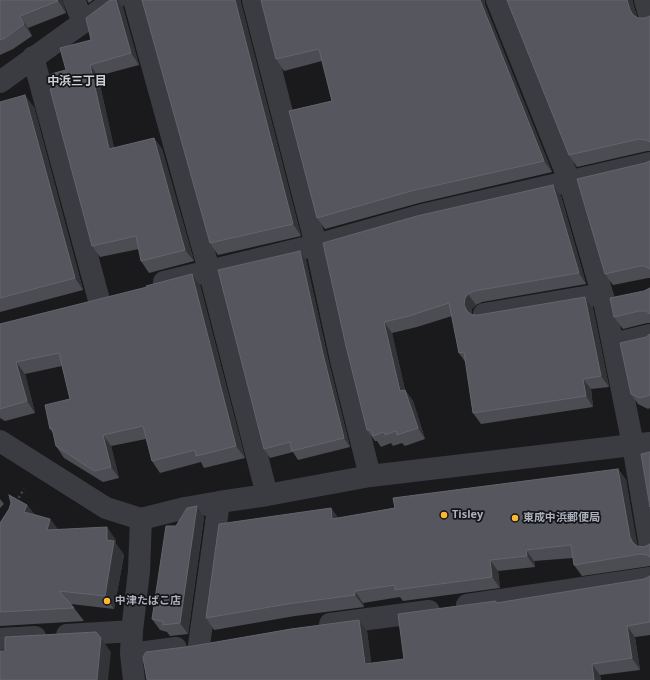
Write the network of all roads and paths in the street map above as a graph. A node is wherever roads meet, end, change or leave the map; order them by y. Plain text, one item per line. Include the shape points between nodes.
1 (74, 0) edge
2 (114, 0) edge
3 (134, 0) edge
4 (253, 0) edge
5 (497, 0) edge
6 (645, 0) edge
7 (650, 18) edge
8 (83, 22) junction
9 (33, 57) junction
10 (0, 82) edge
11 (650, 162) edge
12 (569, 180) junction
13 (316, 245) junction
14 (209, 270) junction
15 (143, 288) edge
16 (121, 294) edge
17 (610, 297) junction
18 (484, 314) edge
19 (650, 335) edge
20 (613, 344) junction
21 (0, 441) edge
22 (642, 444) edge
23 (370, 476) junction
24 (24, 489) dead end
25 (267, 495) junction
26 (219, 502) junction
27 (14, 506) edge
28 (141, 519) junction
29 (650, 546) edge
30 (650, 578) edge
31 (312, 626) edge
32 (132, 631) junction
33 (0, 639) edge
34 (221, 642) edge
35 (198, 645) junction
36 (131, 654) junction
37 (134, 680) edge

1 - 8 street
2 - 8 street
3 - 14 street
4 - 13 street
5 - 12 street
6 - 7 street
8 - 9 street
9 - 10 street
9 - 16 street via 91,302
11 - 12 street
12 - 13 street via 422,215
12 - 17 street
13 - 14 street
13 - 23 street
14 - 15 street
14 - 25 street
17 - 18 street
17 - 20 street
19 - 20 street
20 - 22 street
21 - 28 street via 106,508
22 - 23 street
22 - 29 street
23 - 25 street
24 - 27 path
25 - 26 street
26 - 28 street
26 - 35 street
28 - 32 street via 139,571
30 - 31 street
32 - 33 street
32 - 36 street
34 - 35 street
35 - 36 street
36 - 37 street

